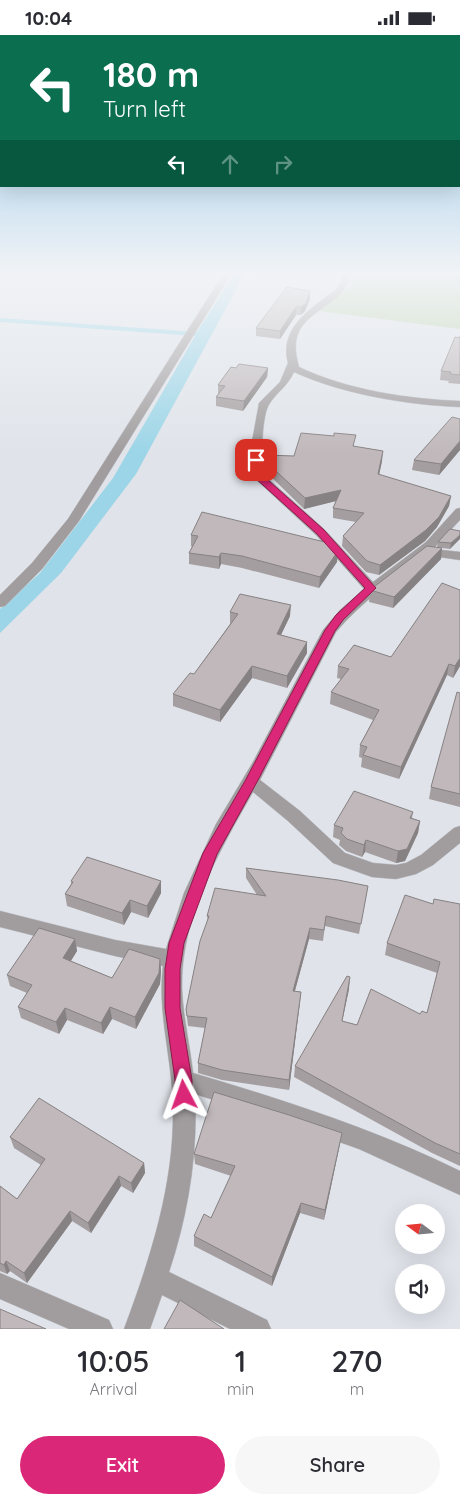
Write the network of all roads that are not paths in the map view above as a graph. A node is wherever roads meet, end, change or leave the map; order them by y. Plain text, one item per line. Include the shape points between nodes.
1 (190, 333) edge
2 (293, 333) edge
3 (293, 363) junction
4 (460, 404) edge
5 (460, 512) edge
6 (422, 551) junction
7 (460, 556) edge
8 (371, 588) junction
9 (0, 603) edge
10 (250, 782) junction
11 (460, 833) edge
12 (0, 919) edge
13 (174, 959) junction
14 (183, 1080) junction
15 (460, 1183) edge
16 (156, 1279) junction
17 (0, 1286) edge
18 (100, 1329) edge
19 (137, 1329) edge
20 (258, 1329) edge

1 - 9 street via 73,521 37,566
2 - 3 street via 289,352
3 - 4 street via 295,369 306,374 352,388 411,401
3 - 8 street via 284,383 264,403 260,414 256,474 320,532
5 - 6 street
6 - 7 street
6 - 8 street
8 - 10 street via 330,630
10 - 11 street via 294,816 339,858 372,869 396,872 410,869 427,860
10 - 13 street via 210,853 186,915
12 - 13 street
13 - 14 street via 172,1008
14 - 15 street via 366,1140
14 - 16 street via 184,1141 179,1180
16 - 19 street
16 - 20 street
17 - 18 street

